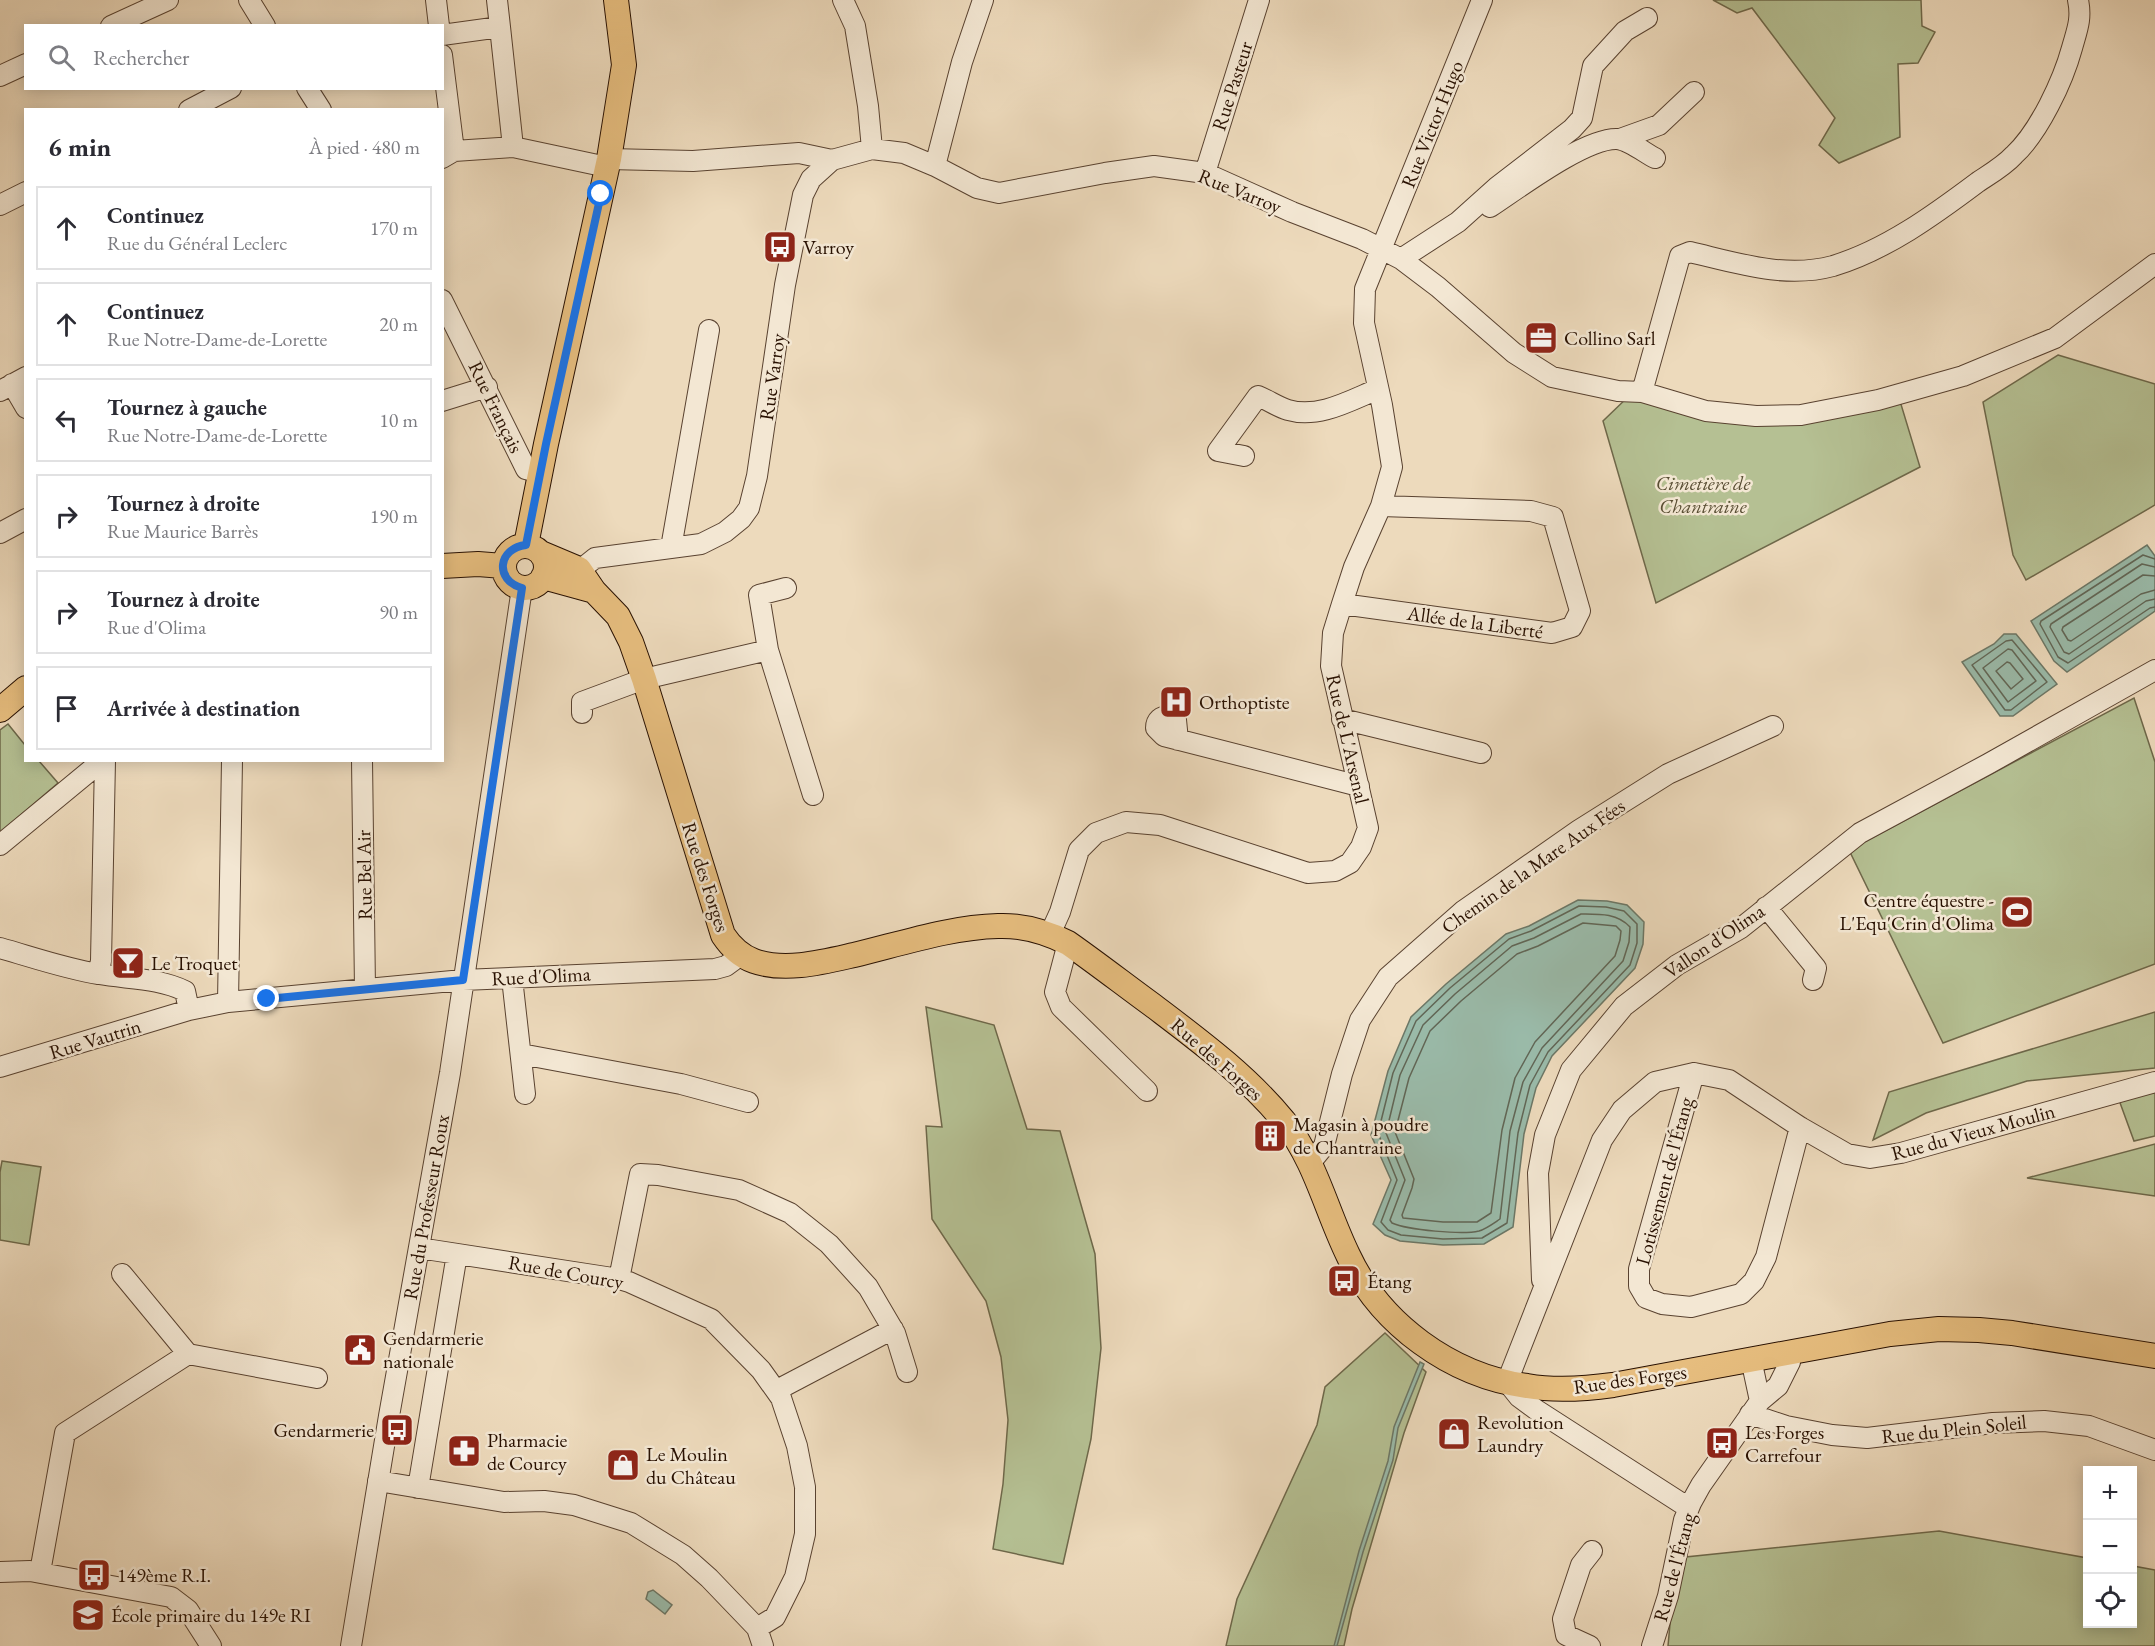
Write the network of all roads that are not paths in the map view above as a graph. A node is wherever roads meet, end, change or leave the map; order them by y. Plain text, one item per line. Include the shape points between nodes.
1 (168, 0) edge
2 (249, 0) edge
3 (436, 0) edge
4 (497, 0) edge
5 (616, 0) edge
6 (843, 0) edge
7 (1259, 0) edge
8 (1482, 0) edge
9 (2078, 0) edge
10 (991, 1) edge
11 (1647, 18) dead end
12 (115, 24) edge
13 (264, 24) edge
14 (439, 24) edge
15 (500, 27) junction
16 (444, 35) edge
17 (24, 65) edge
18 (0, 76) edge
19 (444, 88) edge
20 (227, 90) edge
21 (308, 90) edge
22 (1694, 92) dead end
23 (193, 108) edge
24 (320, 108) edge
25 (1620, 139) junction
26 (513, 147) junction
27 (872, 149) junction
28 (448, 154) edge
29 (1655, 158) dead end
30 (832, 160) junction
31 (608, 163) junction
32 (935, 165) junction
33 (1204, 172) junction
34 (24, 193) edge
35 (0, 204) edge
36 (1458, 222) junction
37 (1382, 249) junction
38 (1401, 259) junction
39 (2155, 264) edge
40 (444, 304) edge
41 (710, 330) dead end
42 (13, 384) edge
43 (487, 387) junction
44 (1378, 389) junction
45 (1642, 392) junction
46 (444, 400) edge
47 (24, 404) edge
48 (1244, 456) dead end
49 (541, 473) junction
50 (1382, 506) junction
51 (24, 520) edge
52 (0, 533) edge
53 (671, 548) junction
54 (534, 549) junction
55 (444, 566) edge
56 (503, 566) junction
57 (563, 576) junction
58 (522, 588) junction
59 (786, 588) dead end
60 (1342, 604) junction
61 (768, 650) junction
62 (2155, 670) edge
63 (644, 679) junction
64 (24, 690) edge
65 (0, 710) edge
66 (582, 713) dead end
67 (1342, 719) junction
68 (1773, 726) dead end
69 (1178, 740) dead end
70 (1481, 753) dead end
71 (102, 762) edge
72 (104, 762) edge
73 (232, 762) edge
74 (363, 762) edge
75 (1359, 786) junction
76 (813, 795) dead end
77 (0, 845) edge
78 (1766, 907) junction
79 (1059, 938) junction
80 (0, 948) edge
81 (741, 955) junction
82 (99, 974) junction
83 (512, 978) junction
84 (463, 980) junction
85 (1813, 980) dead end
86 (365, 988) junction
87 (228, 1002) junction
88 (189, 1010) junction
89 (521, 1054) junction
90 (0, 1067) edge
91 (1694, 1073) junction
92 (2155, 1082) edge
93 (1147, 1091) dead end
94 (525, 1094) dead end
95 (747, 1102) dead end
96 (1800, 1127) junction
97 (1311, 1162) junction
98 (419, 1248) junction
99 (457, 1254) junction
100 (122, 1274) dead end
101 (619, 1279) junction
102 (1542, 1289) junction
103 (892, 1329) junction
104 (1790, 1352) junction
105 (189, 1354) junction
106 (2155, 1356) edge
107 (1752, 1359) junction
108 (907, 1372) dead end
109 (317, 1378) dead end
110 (1507, 1382) junction
111 (777, 1390) junction
112 (1755, 1408) junction
113 (2155, 1450) edge
114 (378, 1481) junction
115 (418, 1488) junction
116 (1691, 1503) junction
117 (1592, 1551) dead end
118 (0, 1572) edge
119 (40, 1572) junction
120 (760, 1637) edge
121 (211, 1646) edge
122 (351, 1646) edge
123 (1590, 1646) edge
124 (1652, 1646) edge

1 - 12 street
2 - 13 street
3 - 14 street
4 - 15 street
5 - 31 main road via 624,65
6 - 27 street via 855,26
7 - 33 street, Rue Pasteur
8 - 37 street, Rue Victor Hugo
9 - 45 street via 2081,14 2067,67 2043,116 2015,155 1937,213 1879,247 1833,266 1797,272 1762,269 1690,252 1680,256
10 - 32 street via 962,62
11 - 36 street via 1625,31 1593,66 1582,118
15 - 16 street
15 - 26 street
17 - 18 street
19 - 28 street
20 - 23 street
21 - 24 street
22 - 25 street via 1659,126
25 - 29 street
25 - 36 street via 1600,140
26 - 28 street
26 - 31 street
27 - 30 street, Rue Varroy
27 - 32 street, Rue Varroy via 904,153
30 - 31 street via 799,153
30 - 53 street, Rue Varroy via 811,179 802,195 749,508 726,532 701,544
31 - 49 main road
32 - 33 street, Rue Varroy via 976,188 999,193 1154,166
33 - 37 street, Rue Varroy
34 - 35 street
36 - 38 street
37 - 38 street, Rue Varroy
37 - 44 street, Rue de L'Arsenal via 1365,289 1364,323
38 - 45 street, Rue Varroy via 1514,353 1552,377
39 - 45 street, Rue Varroy via 2055,338 1963,376 1878,400 1801,415 1756,416 1706,411
40 - 43 street, Rue Français
41 - 53 street
42 - 47 street
43 - 46 street
43 - 49 street, Rue Français via 526,469
44 - 48 street via 1312,412 1289,410 1258,396 1218,451
44 - 50 street, Rue de L'Arsenal via 1392,467
49 - 54 main road
50 - 60 street, Rue de L'Arsenal
50 - 60 street, Allée de la Liberté via 1531,511 1553,517 1580,611 1572,627 1552,633
51 - 52 street
53 - 57 street, Rue Varroy via 595,558
54 - 56 main road via 518,546 510,550
54 - 57 main road
54 - 57 main road
55 - 56 main road
56 - 58 main road via 508,580
57 - 58 main road
57 - 63 main road, Rue des Forges via 594,591 618,616
58 - 84 street, Rue du Professeur Roux
59 - 61 street via 759,595
60 - 67 street, Rue de L'Arsenal via 1333,633 1331,666
61 - 63 street
61 - 76 street
62 - 78 street, Vallon d'Olima via 1860,833
63 - 66 street via 582,702
63 - 81 main road, Rue des Forges via 723,935
64 - 65 main road
67 - 70 street
67 - 75 street, Rue de L'Arsenal
68 - 97 street, Chemin de la Mare Aux Fées via 1668,774 1579,830 1463,911 1388,977 1360,1020 1324,1146
69 - 75 street
71 - 77 street
72 - 82 street
73 - 87 street
74 - 86 street, Rue Bel Air
75 - 79 street, Rue de L'Arsenal via 1368,828 1350,862 1335,871 1308,873 1160,825 1126,822 1096,832 1079,850 1068,879
78 - 85 street via 1816,968
78 - 102 street, Vallon d'Olima via 1741,928 1677,965 1624,1006 1571,1070 1545,1135 1538,1173
79 - 81 main road, Rue des Forges via 1029,928 999,925 799,965 769,964
79 - 93 street, Rue de L'Arsenal via 1055,992 1061,1007
79 - 97 main road, Rue des Forges via 1200,1040 1242,1076 1282,1120
80 - 82 street
81 - 83 street, Rue d'Olima via 715,969
82 - 88 street via 176,987 185,992
83 - 84 street, Rue d'Olima
83 - 89 street
84 - 86 street, Rue d'Olima
84 - 98 street, Rue du Professeur Roux
86 - 87 street, Rue d'Olima
87 - 88 street, Rue d'Olima
88 - 90 street, Rue Vautrin
89 - 94 street
89 - 95 street via 681,1084
91 - 96 street, Rue du Vieux Moulin via 1729,1080
91 - 96 street, Lotissement de l'Étang via 1639,1269 1639,1286 1646,1298 1691,1307 1741,1294 1755,1281 1766,1257
91 - 102 street, Rue du Vieux Moulin via 1655,1082 1622,1110 1602,1140
92 - 96 street, Rue du Vieux Moulin via 1901,1153 1869,1158 1847,1154
97 - 110 main road, Rue des Forges via 1348,1256 1387,1314 1417,1340 1449,1359
98 - 99 street, Rue de Courcy
98 - 114 street, Rue du Professeur Roux
99 - 101 street, Rue de Courcy
99 - 115 street
100 - 105 street
101 - 103 street via 640,1174 658,1175 739,1190 790,1213 829,1244 868,1287
101 - 111 street, Rue de Courcy via 711,1319
102 - 110 street, Vallon d'Olima
103 - 108 street
103 - 111 street
104 - 106 main road, Rue des Forges via 1939,1329 2012,1333
104 - 107 main road, Rue des Forges
104 - 112 street, Rue de l'Étang via 1790,1362 1779,1386
105 - 109 street
105 - 119 street via 65,1434
107 - 110 main road, Rue des Forges via 1577,1389
107 - 112 street
110 - 116 street via 1538,1411 1681,1503
111 - 120 street, Rue de Courcy via 797,1446 805,1487 804,1534 795,1577
112 - 113 street, Rue du Plein Soleil via 1786,1426 1832,1435 1867,1438 2044,1421 2089,1426
112 - 116 street, Rue de l'Étang
114 - 115 street
114 - 122 street, Rue du Professeur Roux
115 - 120 street via 504,1502 574,1505 631,1523 709,1578
116 - 124 street, Rue de l'Étang
117 - 123 street via 1581,1565 1563,1619 1566,1635
118 - 119 street
119 - 121 street via 171,1597 188,1610

